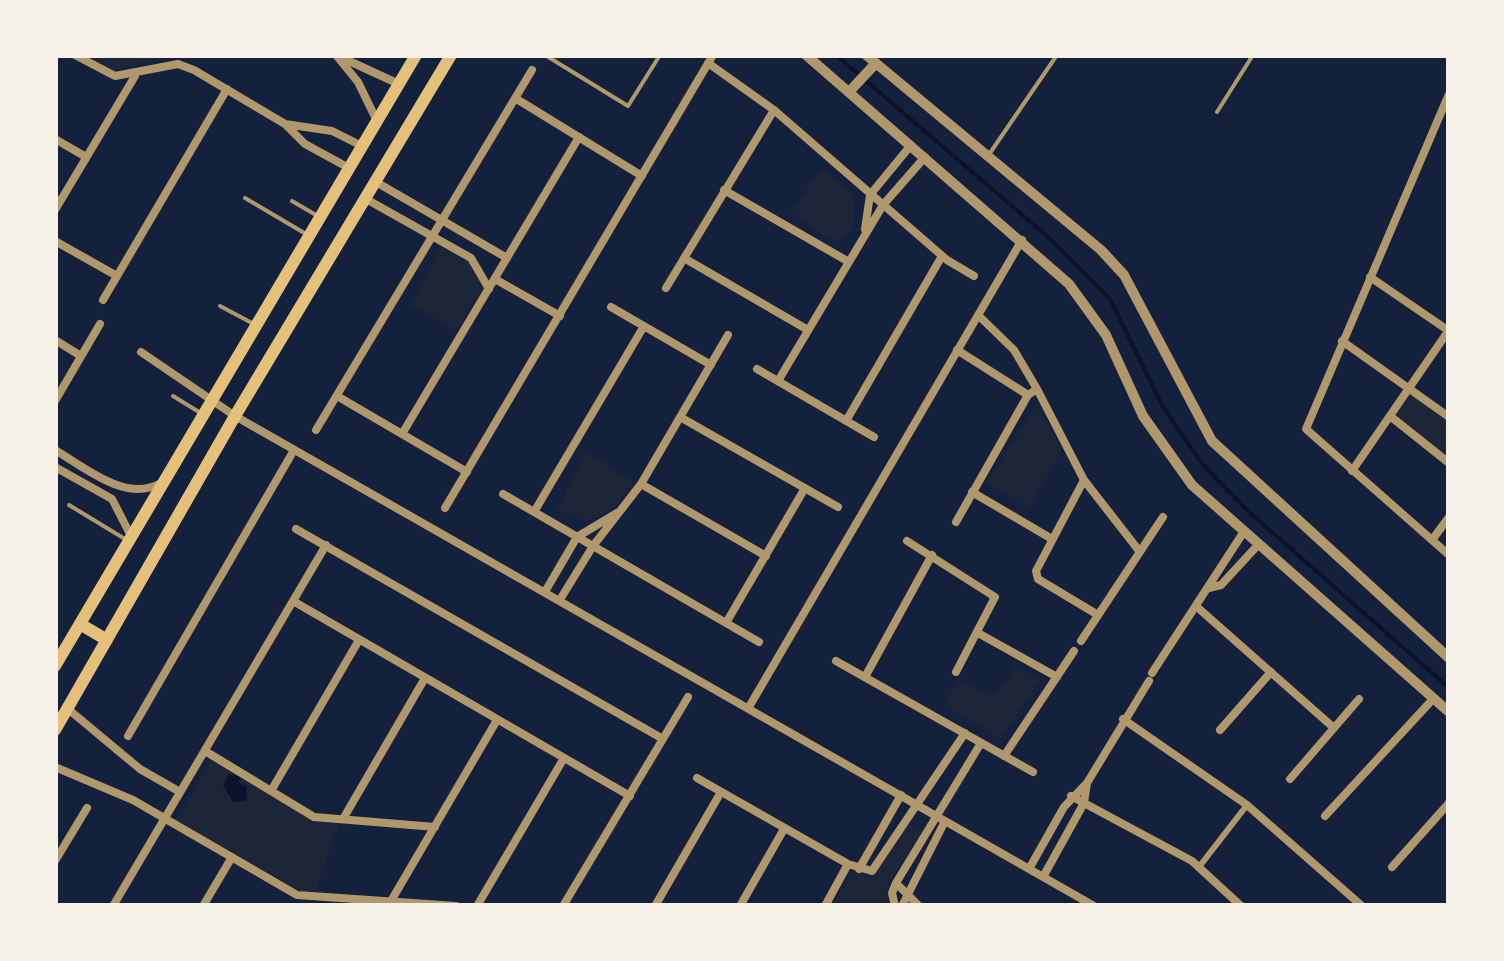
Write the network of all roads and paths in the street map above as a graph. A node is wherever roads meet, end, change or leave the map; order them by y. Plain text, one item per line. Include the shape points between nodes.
1 (75, 55) edge
2 (336, 55) edge
3 (416, 55) edge
4 (451, 55) edge
5 (546, 55) edge
6 (660, 55) edge
7 (806, 55) edge
8 (1057, 55) edge
9 (1253, 55) edge
10 (710, 59) edge
11 (871, 59) edge
12 (532, 70) dead end
13 (135, 76) junction
14 (399, 84) junction
15 (853, 88) junction
16 (227, 89) junction
17 (1449, 94) edge
18 (515, 98) junction
19 (774, 110) junction
20 (1446, 110) edge
21 (1217, 112) dead end
22 (377, 120) junction
23 (285, 124) junction
24 (579, 138) junction
25 (55, 140) edge
26 (911, 145) junction
27 (362, 146) junction
28 (86, 157) junction
29 (926, 157) junction
30 (988, 157) junction
31 (349, 168) junction
32 (642, 176) junction
33 (376, 182) junction
34 (724, 190) junction
35 (870, 194) junction
36 (245, 198) dead end
37 (366, 199) junction
38 (292, 201) dead end
39 (883, 205) junction
40 (55, 210) edge
41 (320, 217) junction
42 (441, 222) junction
43 (866, 234) junction
44 (309, 235) junction
45 (432, 236) junction
46 (55, 240) edge
47 (1022, 240) junction
48 (480, 243) junction
49 (942, 256) junction
50 (471, 258) junction
51 (507, 258) junction
52 (684, 258) junction
53 (848, 262) junction
54 (117, 276) junction
55 (974, 276) dead end
56 (1370, 276) junction
57 (495, 279) junction
58 (666, 288) dead end
59 (488, 289) junction
60 (103, 300) dead end
61 (220, 306) dead end
62 (611, 308) dead end
63 (978, 315) junction
64 (560, 316) junction
65 (100, 324) dead end
66 (256, 325) junction
67 (644, 326) junction
68 (808, 330) junction
69 (1449, 330) edge
70 (728, 335) dead end
71 (55, 340) edge
72 (1342, 340) junction
73 (957, 350) junction
74 (142, 352) dead end
75 (82, 356) junction
76 (711, 365) junction
77 (757, 370) dead end
78 (778, 382) junction
79 (1410, 388) junction
80 (1032, 392) junction
81 (173, 396) dead end
82 (337, 396) junction
83 (213, 398) junction
84 (55, 401) edge
85 (203, 415) junction
86 (234, 416) junction
87 (680, 416) junction
88 (1390, 416) junction
89 (1449, 417) edge
90 (846, 421) junction
91 (316, 430) dead end
92 (402, 434) junction
93 (874, 437) dead end
94 (55, 450) edge
95 (294, 450) junction
96 (1449, 464) edge
97 (55, 466) edge
98 (88, 469) junction
99 (1352, 471) junction
100 (467, 472) junction
101 (1084, 480) junction
102 (81, 482) junction
103 (163, 482) junction
104 (640, 484) junction
105 (120, 486) junction
106 (805, 488) junction
107 (972, 492) junction
108 (503, 494) dead end
109 (112, 499) junction
110 (70, 505) dead end
111 (838, 507) dead end
112 (446, 508) dead end
113 (621, 511) junction
114 (534, 512) junction
115 (1163, 517) dead end
116 (1449, 517) edge
117 (956, 522) dead end
118 (296, 529) dead end
119 (1243, 534) junction
120 (577, 537) junction
121 (129, 538) junction
122 (1052, 539) junction
123 (907, 540) dead end
124 (1432, 540) junction
125 (326, 545) junction
126 (593, 546) junction
127 (1257, 546) junction
128 (1140, 552) junction
129 (932, 555) junction
130 (1449, 555) edge
131 (766, 556) junction
132 (1209, 588) junction
133 (546, 590) junction
134 (561, 598) junction
135 (293, 601) junction
136 (1197, 606) junction
137 (1098, 615) junction
138 (80, 624) junction
139 (726, 624) junction
140 (978, 633) junction
141 (107, 640) junction
142 (359, 640) junction
143 (61, 641) edge
144 (1080, 641) dead end
145 (758, 642) dead end
146 (1074, 651) dead end
147 (1449, 658) edge
148 (836, 661) dead end
149 (56, 663) edge
150 (956, 672) dead end
151 (1271, 672) junction
152 (1057, 676) junction
153 (864, 677) junction
154 (425, 678) junction
155 (688, 697) dead end
156 (1433, 698) junction
157 (1360, 700) dead end
158 (749, 707) junction
159 (68, 709) junction
160 (1449, 712) edge
161 (1124, 719) junction
162 (498, 720) junction
163 (1334, 728) junction
164 (55, 730) edge
165 (1220, 730) dead end
166 (965, 733) junction
167 (128, 736) dead end
168 (663, 740) junction
169 (981, 742) junction
170 (205, 751) junction
171 (1004, 756) junction
172 (564, 758) junction
173 (55, 767) edge
174 (1032, 772) dead end
175 (697, 778) dead end
176 (1290, 779) dead end
177 (1087, 783) junction
178 (271, 791) junction
179 (180, 792) junction
180 (722, 792) junction
181 (630, 796) junction
182 (900, 796) junction
183 (1071, 796) junction
184 (1084, 803) junction
185 (1449, 803) edge
186 (916, 804) junction
187 (1248, 805) junction
188 (87, 808) dead end
189 (935, 815) junction
190 (1325, 816) dead end
191 (165, 818) junction
192 (342, 819) junction
193 (945, 820) junction
194 (435, 827) junction
195 (784, 829) junction
196 (232, 857) junction
197 (55, 861) edge
198 (848, 864) junction
199 (1199, 866) junction
200 (1392, 867) dead end
201 (859, 869) junction
202 (1029, 869) junction
203 (1044, 877) junction
204 (896, 883) junction
205 (298, 894) junction
206 (391, 901) junction
207 (901, 903) edge
208 (113, 906) edge
209 (203, 906) edge
210 (292, 906) edge
211 (456, 906) edge
212 (477, 906) edge
213 (563, 906) edge
214 (655, 906) edge
215 (740, 906) edge
216 (825, 906) edge
217 (919, 906) edge
218 (1094, 906) edge
219 (1241, 906) edge
220 (1362, 906) edge

1 - 13 street via 116,76
2 - 14 street
2 - 22 street
3 - 14 main road
4 - 33 main road
5 - 6 lane via 628,106
7 - 15 street
8 - 30 lane
9 - 21 lane
10 - 19 street
10 - 32 street
11 - 15 street
11 - 30 street
12 - 18 street
13 - 16 street via 178,64
13 - 28 street
14 - 22 main road
15 - 26 street
16 - 23 street
16 - 54 street
17 - 20 street
18 - 24 street
18 - 42 street
19 - 34 street
19 - 35 street
20 - 56 street
22 - 27 main road
23 - 27 street via 332,131
23 - 31 street
24 - 32 street
24 - 51 street
25 - 28 street
26 - 29 street
26 - 35 street
27 - 31 main road
28 - 40 street
29 - 39 street
29 - 47 street
30 - 147 street via 1124,274 1212,441
31 - 41 main road
32 - 64 street
33 - 37 main road
33 - 42 street
34 - 52 street
34 - 53 street
35 - 39 street
35 - 43 street
36 - 44 lane
37 - 45 street
37 - 86 main road
38 - 41 lane
39 - 43 street
39 - 49 street
41 - 44 main road
42 - 45 street
42 - 48 street
43 - 53 street
44 - 66 main road
45 - 50 street
45 - 82 street
46 - 54 street
47 - 63 street
47 - 119 street via 1069,284 1106,335 1143,416 1177,466
48 - 50 street
48 - 51 street
49 - 55 street
49 - 90 street
50 - 59 street
51 - 57 street
52 - 58 street
52 - 68 street
53 - 68 street
54 - 60 street
56 - 69 street
56 - 72 street
57 - 59 street
57 - 64 street
59 - 92 street
61 - 66 lane
62 - 67 street
63 - 73 street
63 - 80 street via 1014,350
64 - 100 street
65 - 75 street
66 - 83 main road
67 - 76 street
67 - 114 street
68 - 78 street
69 - 79 street
70 - 76 street
71 - 75 street
72 - 79 street
72 - 99 street via 1306,428
73 - 80 street
73 - 158 street
74 - 83 street
75 - 84 street
76 - 87 street
77 - 78 street
78 - 90 street
79 - 88 street
79 - 89 street
80 - 101 street
80 - 107 street
81 - 85 lane
82 - 91 street
82 - 92 street
83 - 85 main road
83 - 86 street
85 - 103 main road
86 - 95 street
86 - 141 main road
87 - 104 street
87 - 106 street
88 - 96 street
88 - 99 street
90 - 93 street
92 - 100 street
94 - 98 street
95 - 133 street
95 - 167 street
97 - 102 street
98 - 102 street
98 - 105 street
99 - 124 street
100 - 112 street
101 - 122 street
101 - 128 street
102 - 109 street
103 - 105 street via 146,490
103 - 121 main road
104 - 113 street
104 - 131 street
105 - 109 street
106 - 111 street
106 - 131 street
107 - 117 street
107 - 122 street
108 - 114 street
109 - 121 street
110 - 121 lane
113 - 120 street
113 - 126 street
114 - 120 street
115 - 128 street
116 - 124 street
118 - 125 street
119 - 127 street
119 - 132 street
120 - 126 street
120 - 133 street
121 - 138 main road
122 - 137 street via 1038,580
123 - 129 street
124 - 130 street
125 - 135 street
125 - 168 street
126 - 134 street
126 - 139 street
127 - 132 street via 1221,585
127 - 156 street
128 - 137 street
129 - 140 street via 996,596
129 - 153 street
131 - 139 street
132 - 136 street
133 - 134 street
134 - 158 street
135 - 142 street
135 - 170 street
136 - 151 street
136 - 161 street
137 - 144 street
138 - 141 main road
138 - 143 main road
139 - 145 street
140 - 150 street
140 - 152 street
141 - 159 main road
142 - 154 street
142 - 178 street
143 - 149 main road
146 - 152 street
148 - 153 street
151 - 163 street
151 - 165 street
152 - 171 street
153 - 166 street
154 - 162 street
154 - 192 street
155 - 168 street
156 - 160 street
156 - 190 street
157 - 163 street
158 - 182 street
159 - 164 main road
159 - 179 street
161 - 177 street
161 - 187 street
162 - 172 street
162 - 194 street
163 - 176 street
166 - 169 street
166 - 186 street
168 - 181 street
169 - 171 street
169 - 189 street
170 - 178 street
170 - 179 street
171 - 174 street
172 - 181 street
172 - 212 street
173 - 191 street
175 - 180 street
177 - 183 street
177 - 184 street
178 - 192 street via 314,817
179 - 191 street
180 - 195 street
180 - 214 street
181 - 213 street
182 - 186 street
182 - 201 street
183 - 184 street
183 - 202 street
184 - 199 street
184 - 203 street
185 - 200 street
186 - 189 street
186 - 201 street via 872,871
187 - 199 street
187 - 220 street
188 - 197 street
189 - 193 street
189 - 204 street
191 - 196 street
191 - 208 street
192 - 194 street
193 - 202 street
193 - 207 street
194 - 206 street
195 - 198 street
195 - 215 street
196 - 205 street
196 - 209 street
198 - 201 street
198 - 216 street
199 - 219 street
202 - 203 street
203 - 218 street
204 - 207 street
204 - 207 street
205 - 206 street
205 - 210 street
206 - 211 street
207 - 217 street

